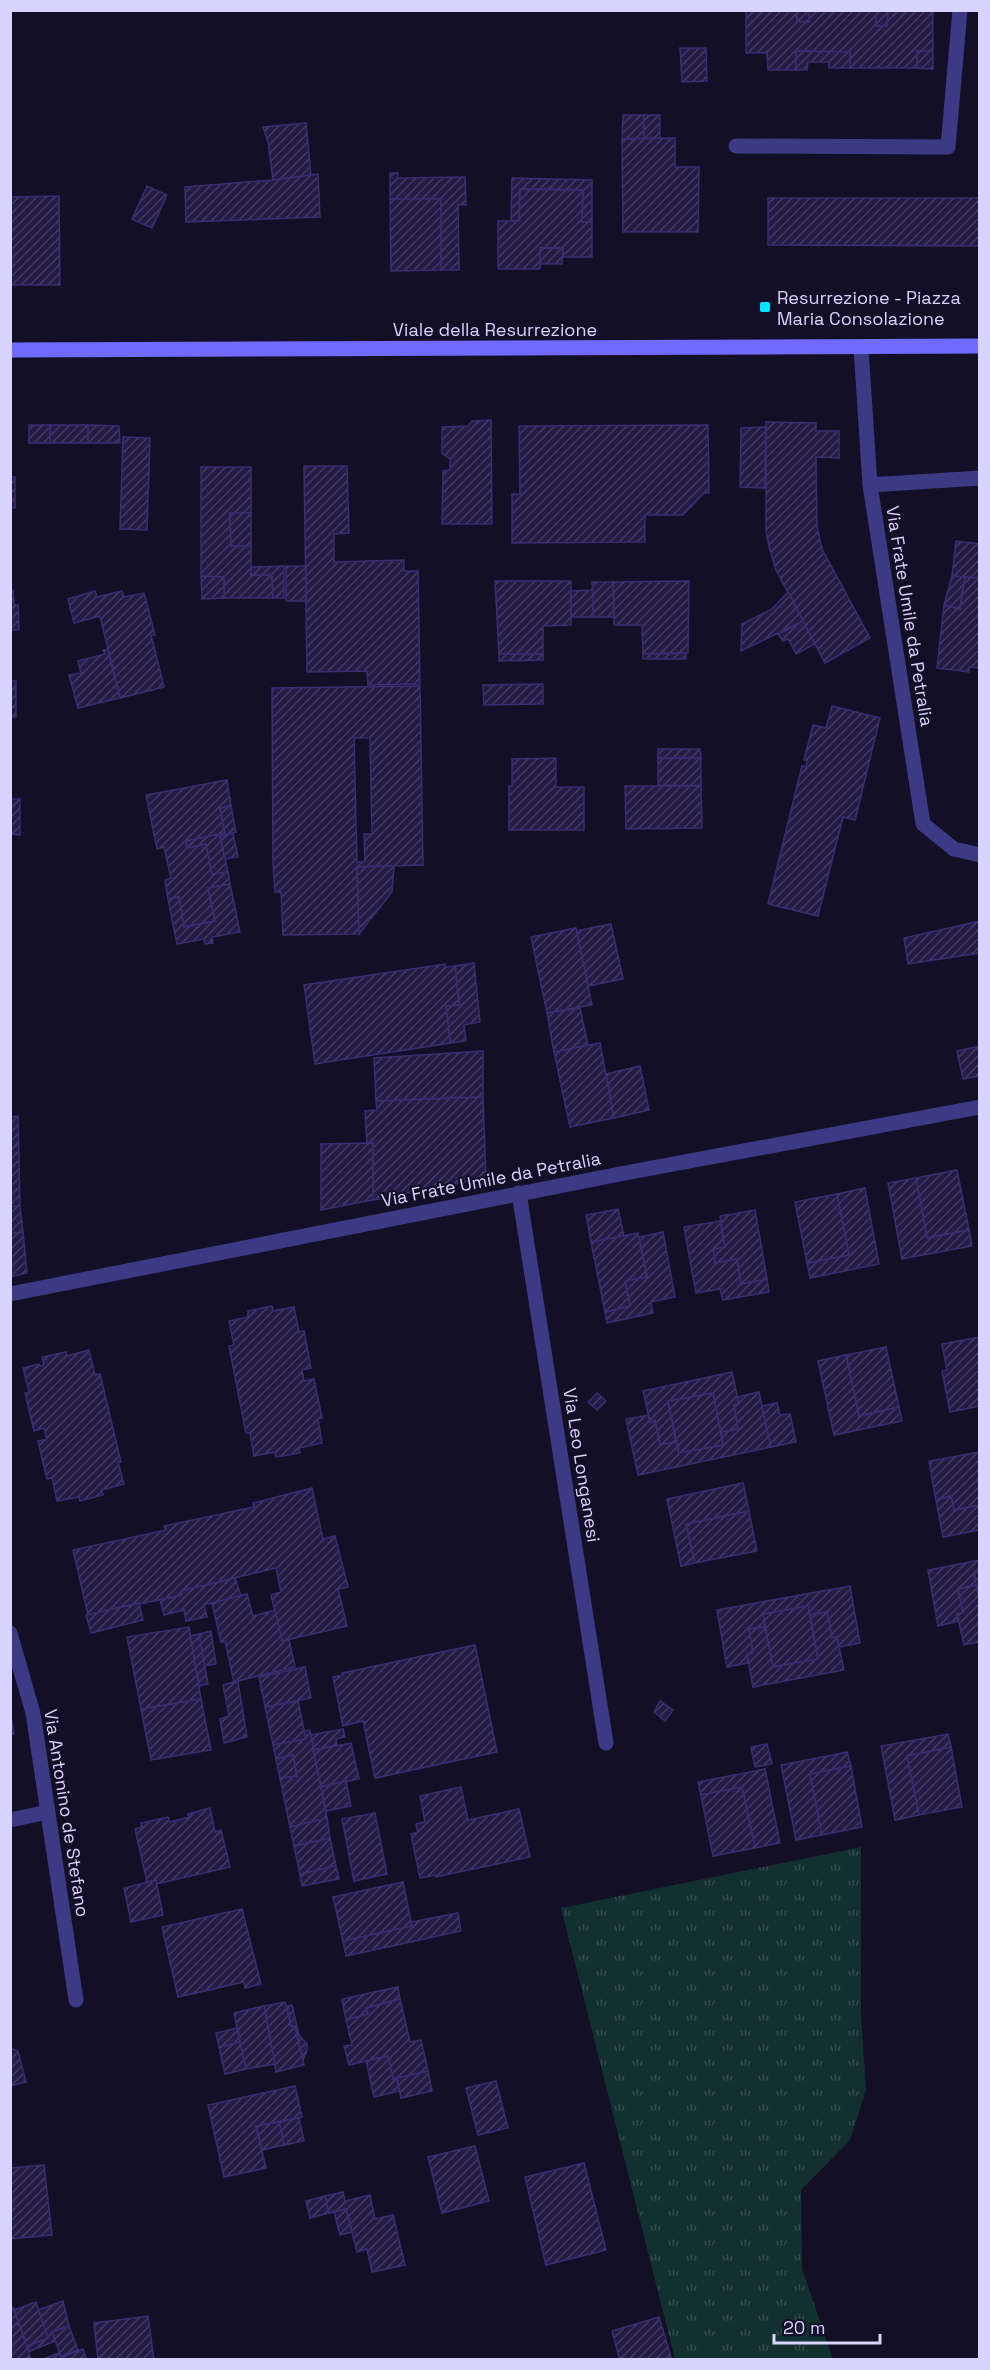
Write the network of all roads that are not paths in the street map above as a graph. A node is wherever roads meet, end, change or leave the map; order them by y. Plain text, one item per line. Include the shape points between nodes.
1 (960, 10) edge
2 (736, 146) dead end
3 (980, 346) edge
4 (861, 348) junction
5 (10, 350) edge
6 (980, 478) edge
7 (870, 485) junction
8 (980, 855) edge
9 (980, 1107) edge
10 (519, 1193) junction
11 (10, 1294) edge
12 (10, 1633) edge
13 (606, 1743) dead end
14 (48, 1812) junction
15 (10, 1820) edge
16 (76, 2000) dead end

1 - 2 street via 948,147
3 - 4 street, Viale della Resurrezione
4 - 5 street, Viale della Resurrezione
4 - 7 street, Via Frate Umile da Petralia
6 - 7 street
7 - 8 street, Via Frate Umile da Petralia via 923,824 954,849
9 - 10 street, Via Frate Umile da Petralia
10 - 11 street, Via Frate Umile da Petralia
10 - 13 street, Via Leo Longanesi
12 - 14 street, Via Antonino de Stefano via 33,1713
14 - 15 street
14 - 16 street, Via Antonino de Stefano

